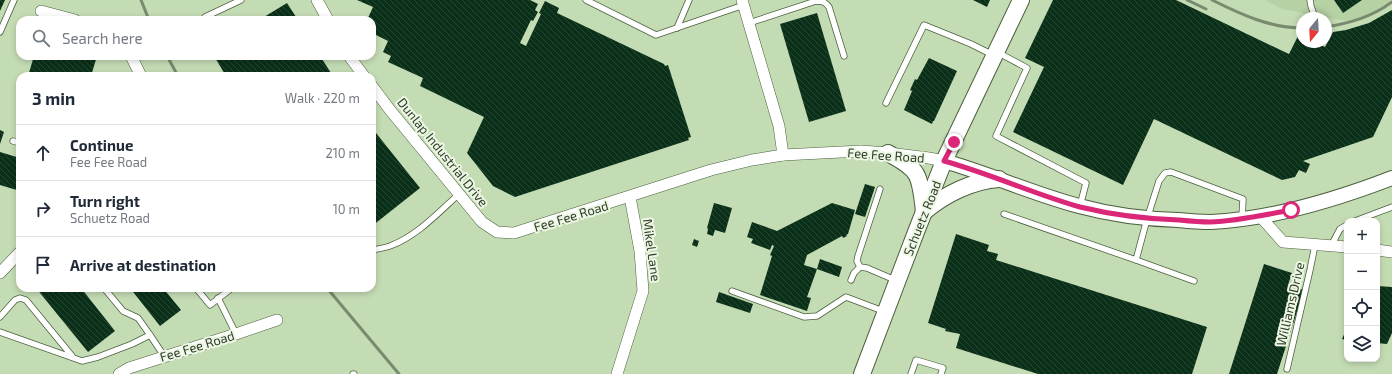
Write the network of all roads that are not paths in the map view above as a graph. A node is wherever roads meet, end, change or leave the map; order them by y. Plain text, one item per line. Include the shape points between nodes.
1 (14, 0) edge
2 (241, 0) edge
3 (317, 0) edge
4 (588, 0) edge
5 (689, 0) edge
6 (1021, 0) edge
7 (1310, 0) edge
8 (743, 3) edge
9 (41, 11) dead end
10 (1313, 12) edge
11 (60, 16) edge
12 (206, 16) edge
13 (326, 16) edge
14 (749, 22) junction
15 (676, 28) junction
16 (0, 32) edge
17 (996, 54) junction
18 (844, 56) dead end
19 (133, 60) edge
20 (352, 60) edge
21 (139, 72) edge
22 (361, 72) edge
23 (376, 91) edge
24 (886, 103) dead end
25 (13, 141) dead end
26 (16, 142) edge
27 (888, 153) junction
28 (783, 156) junction
29 (944, 161) junction
30 (1392, 178) edge
31 (1000, 180) junction
32 (880, 189) dead end
33 (459, 194) junction
34 (630, 197) junction
35 (1080, 206) junction
36 (1392, 207) edge
37 (924, 212) junction
38 (1004, 214) dead end
39 (1260, 216) junction
40 (1363, 218) edge
41 (1147, 219) junction
42 (1242, 219) junction
43 (1344, 227) edge
44 (497, 232) joint
45 (1315, 245) junction
46 (1331, 246) junction
47 (1344, 247) edge
48 (376, 249) edge
49 (1380, 250) edge
50 (1392, 252) edge
51 (16, 256) edge
52 (1136, 260) junction
53 (860, 267) junction
54 (0, 273) edge
55 (851, 280) dead end
56 (898, 280) junction
57 (1194, 281) dead end
58 (732, 291) dead end
59 (107, 292) edge
60 (199, 292) edge
61 (226, 292) edge
62 (218, 298) junction
63 (886, 312) junction
64 (0, 317) edge
65 (277, 320) dead end
66 (0, 332) edge
67 (236, 334) junction
68 (150, 335) junction
69 (164, 356) junction
70 (73, 357) junction
71 (1287, 369) dead end
72 (118, 374) edge
73 (617, 374) edge
74 (862, 374) edge
75 (911, 374) edge
76 (941, 374) edge

1 - 16 lane
2 - 12 lane
3 - 13 street
4 - 15 lane via 656,35
5 - 15 lane
6 - 17 main road, Schuetz Road
7 - 10 lane
8 - 14 street
8 - 15 lane
9 - 11 street
14 - 18 lane via 822,1 829,7
14 - 28 street via 779,126
17 - 24 lane via 924,25
17 - 29 main road, Schuetz Road
17 - 35 lane via 1027,68 996,136 1086,183
19 - 21 street
20 - 22 street
23 - 33 street, Dunlap Industrial Drive
25 - 26 lane
27 - 28 street, Fee Fee Road via 860,151
27 - 29 street, Fee Fee Road
27 - 37 main road via 905,162 916,175
28 - 34 street, Fee Fee Road via 711,170
29 - 31 street, Fee Fee Road
29 - 37 main road, Schuetz Road
30 - 39 street, Fee Fee Road via 1355,192
31 - 35 street, Fee Fee Road
31 - 37 main road via 989,180 964,187
32 - 53 lane via 858,256
33 - 44 street, Dunlap Industrial Drive via 482,222
33 - 48 lane via 429,222 408,237 390,246
34 - 44 street, Fee Fee Road via 514,233
34 - 73 street, Mikel Lane via 640,251 643,291
35 - 41 street, Fee Fee Road
36 - 40 lane
37 - 56 main road, Schuetz Road
38 - 52 lane
39 - 42 street, Fee Fee Road
39 - 45 street via 1283,242
41 - 42 street, Fee Fee Road via 1210,222
41 - 42 lane via 1159,181 1166,173 1171,172 1243,199
41 - 52 lane
43 - 46 lane via 1340,229
45 - 46 street
45 - 71 lane, Williams Drive
46 - 47 street
49 - 50 street
51 - 54 street
52 - 57 lane
53 - 55 lane
53 - 56 lane
56 - 63 main road, Schuetz Road
58 - 63 lane via 804,317 818,316 846,297
59 - 68 lane via 123,311 138,318
60 - 62 lane via 210,305
61 - 62 lane
62 - 67 lane
63 - 74 main road, Schuetz Road
64 - 70 lane via 15,300 26,300
65 - 67 street, Fee Fee Road
66 - 70 lane
67 - 69 street, Fee Fee Road
68 - 69 lane
68 - 70 lane via 91,360 82,361
69 - 72 street, Fee Fee Road
75 - 76 lane via 916,360 943,368

